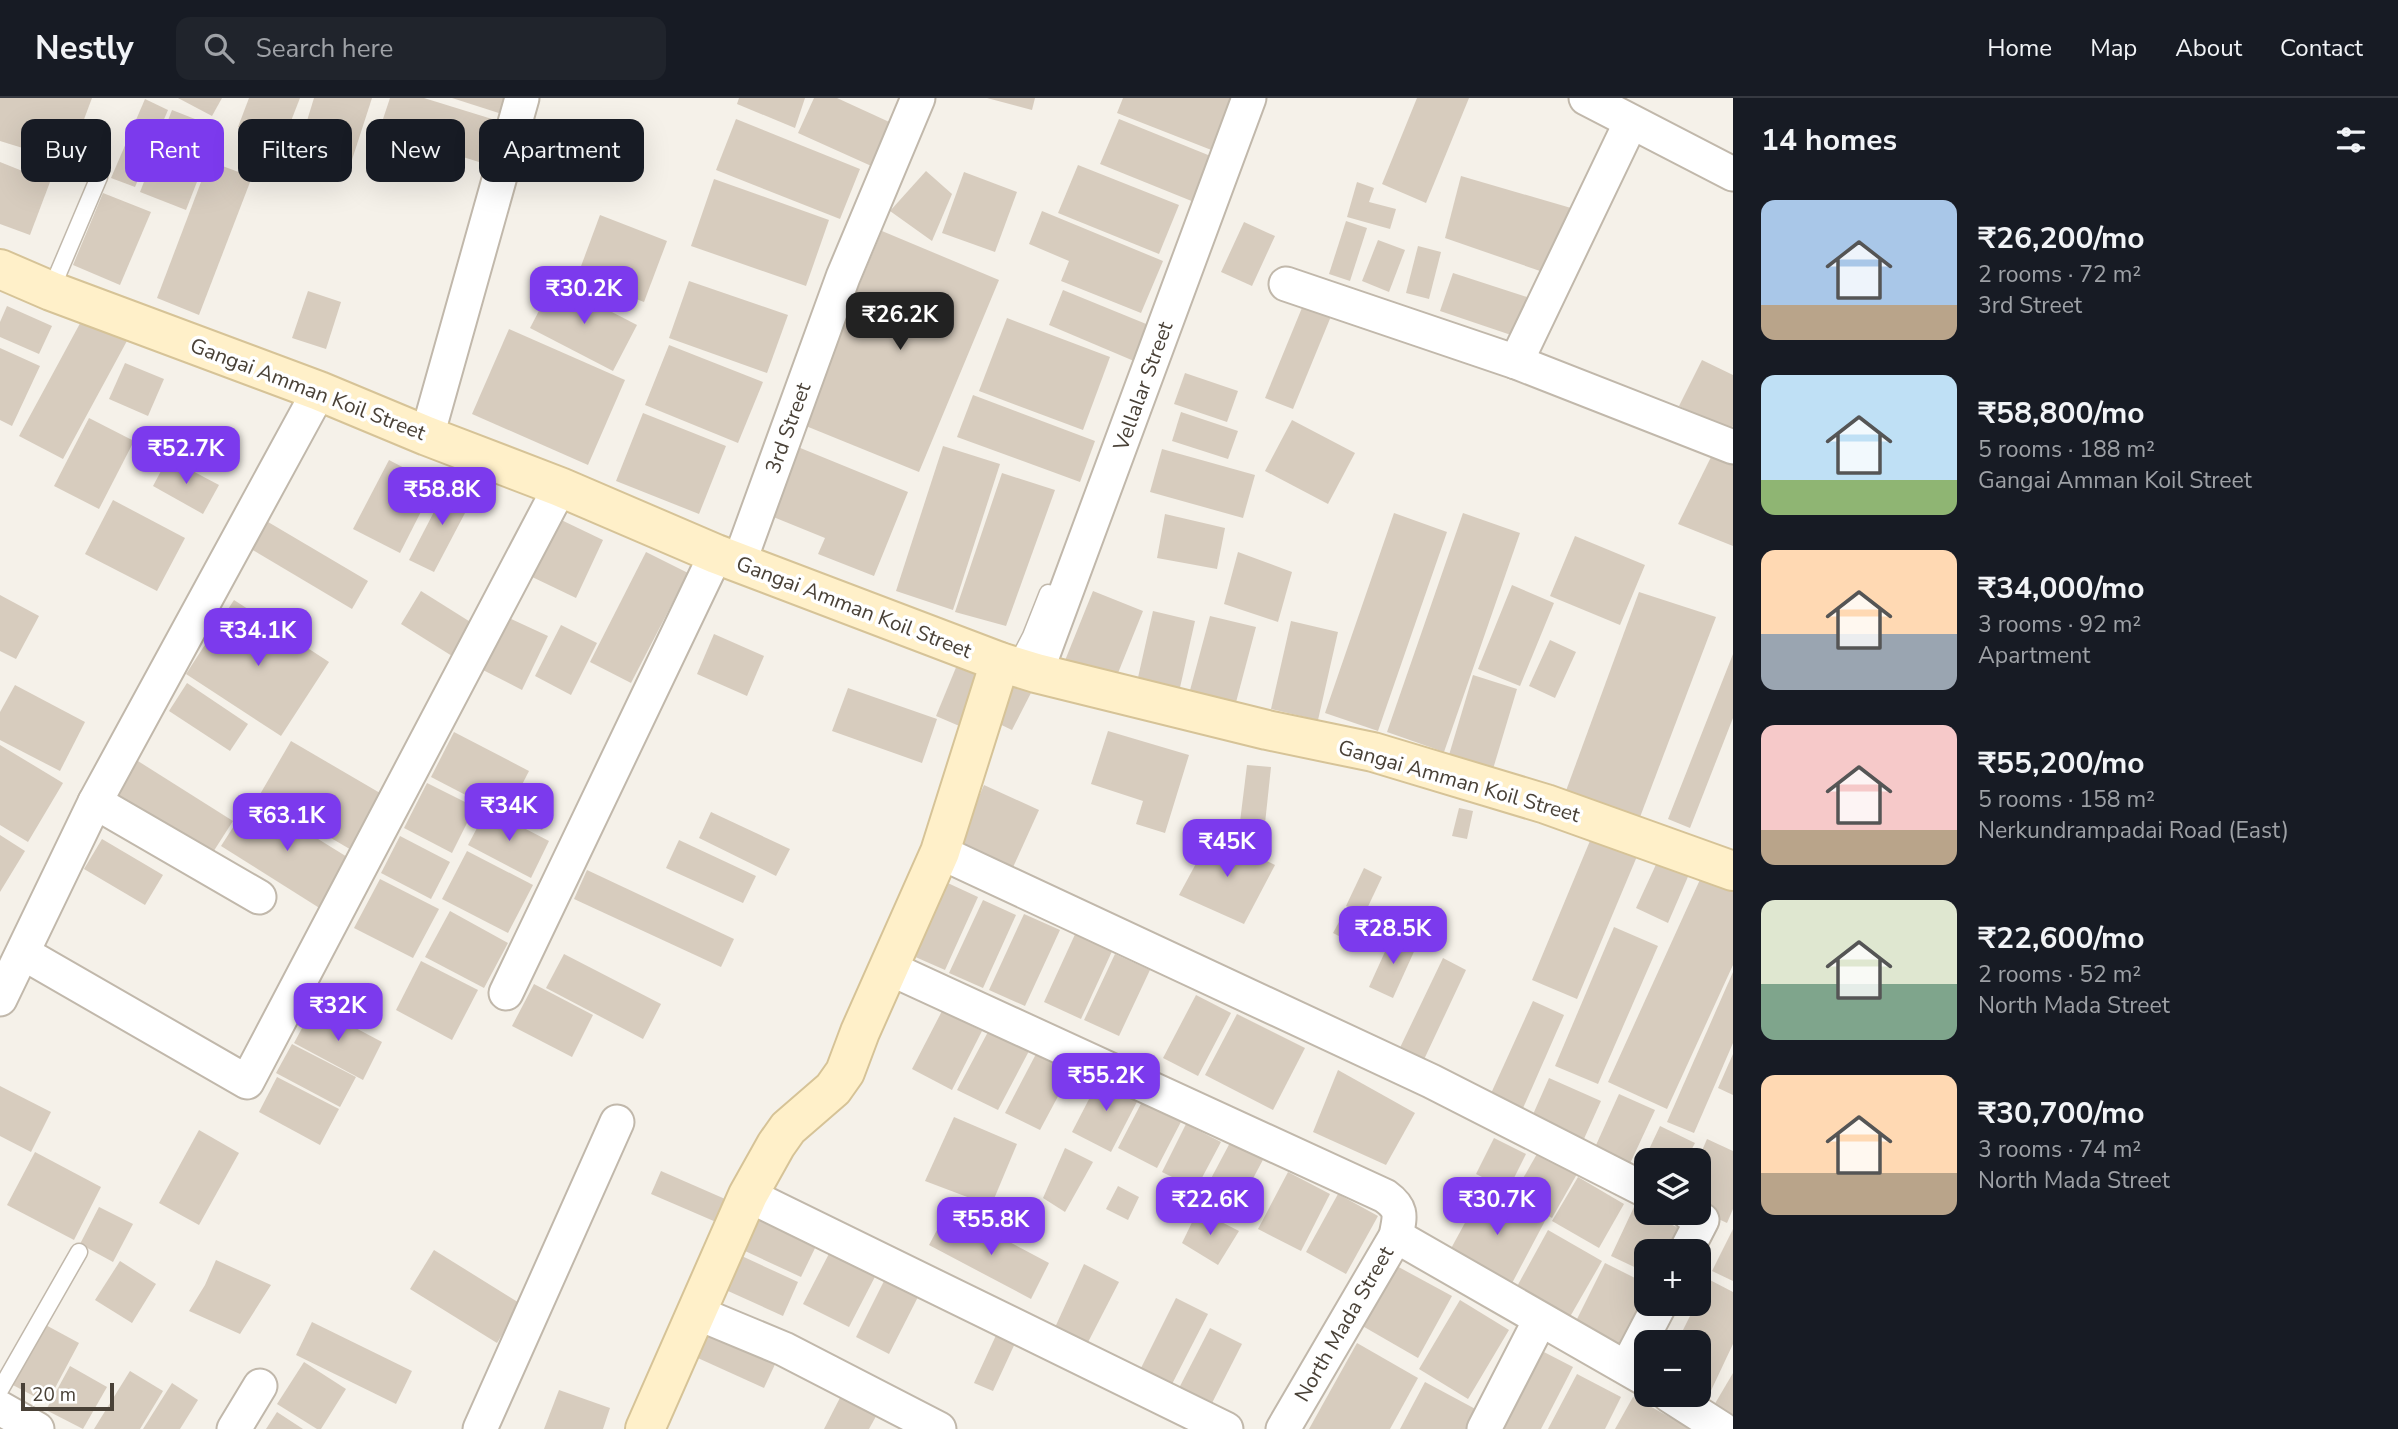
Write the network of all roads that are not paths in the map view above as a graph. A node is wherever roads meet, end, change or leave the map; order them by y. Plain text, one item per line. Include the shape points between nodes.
1 (522, 98) edge
2 (918, 98) edge
3 (1249, 98) edge
4 (1586, 98) edge
5 (1631, 122) junction
6 (1733, 174) edge
7 (97, 182) edge
8 (0, 269) edge
9 (1286, 284) dead end
10 (51, 291) junction
11 (1516, 362) junction
12 (319, 391) junction
13 (427, 436) junction
14 (1733, 447) edge
15 (560, 487) junction
16 (1085, 502) dead end
17 (727, 559) junction
18 (1017, 668) junction
19 (95, 802) junction
20 (940, 852) junction
21 (1733, 871) edge
22 (259, 897) dead end
23 (23, 953) junction
24 (889, 968) junction
25 (506, 993) dead end
26 (0, 999) edge
27 (617, 1122) dead end
28 (1634, 1184) edge
29 (748, 1195) junction
30 (1398, 1226) junction
31 (79, 1252) dead end
32 (695, 1312) junction
33 (1540, 1320) junction
34 (1634, 1372) edge
35 (260, 1386) dead end
36 (0, 1390) edge
37 (1688, 1407) edge
38 (0, 1408) edge
39 (37, 1429) edge
40 (234, 1429) edge
41 (480, 1429) edge
42 (645, 1429) edge
43 (939, 1429) edge
44 (1226, 1429) edge
45 (1283, 1429) edge
46 (1484, 1429) edge
47 (1722, 1429) edge

1 - 13 street
2 - 17 street, 3rd Street
3 - 18 street, Vellalar Street
4 - 5 street
5 - 6 street
5 - 11 street
7 - 10 lane
8 - 10 street, Gangai Amman Koil Street
9 - 11 street
10 - 12 street, Gangai Amman Koil Street
11 - 14 street
12 - 13 street, Gangai Amman Koil Street
12 - 19 street
13 - 15 street, Gangai Amman Koil Street
15 - 17 street, Gangai Amman Koil Street
15 - 23 street via 247,1082
16 - 18 lane
17 - 18 street, Gangai Amman Koil Street
17 - 25 street, 3rd Street
18 - 20 street
18 - 21 street, Gangai Amman Koil Street via 1373,752 1546,804
19 - 22 street
19 - 23 street
20 - 24 street
20 - 28 street via 1431,1081
23 - 26 street
24 - 29 street via 845,1072 788,1128
24 - 30 street via 1385,1196 1396,1204
27 - 41 street
29 - 32 street
29 - 44 street
30 - 33 street
30 - 45 street, North Mada Street
31 - 36 lane
32 - 42 street
32 - 43 street via 784,1349
33 - 34 street
33 - 46 street
35 - 40 street
37 - 47 street
38 - 39 street

